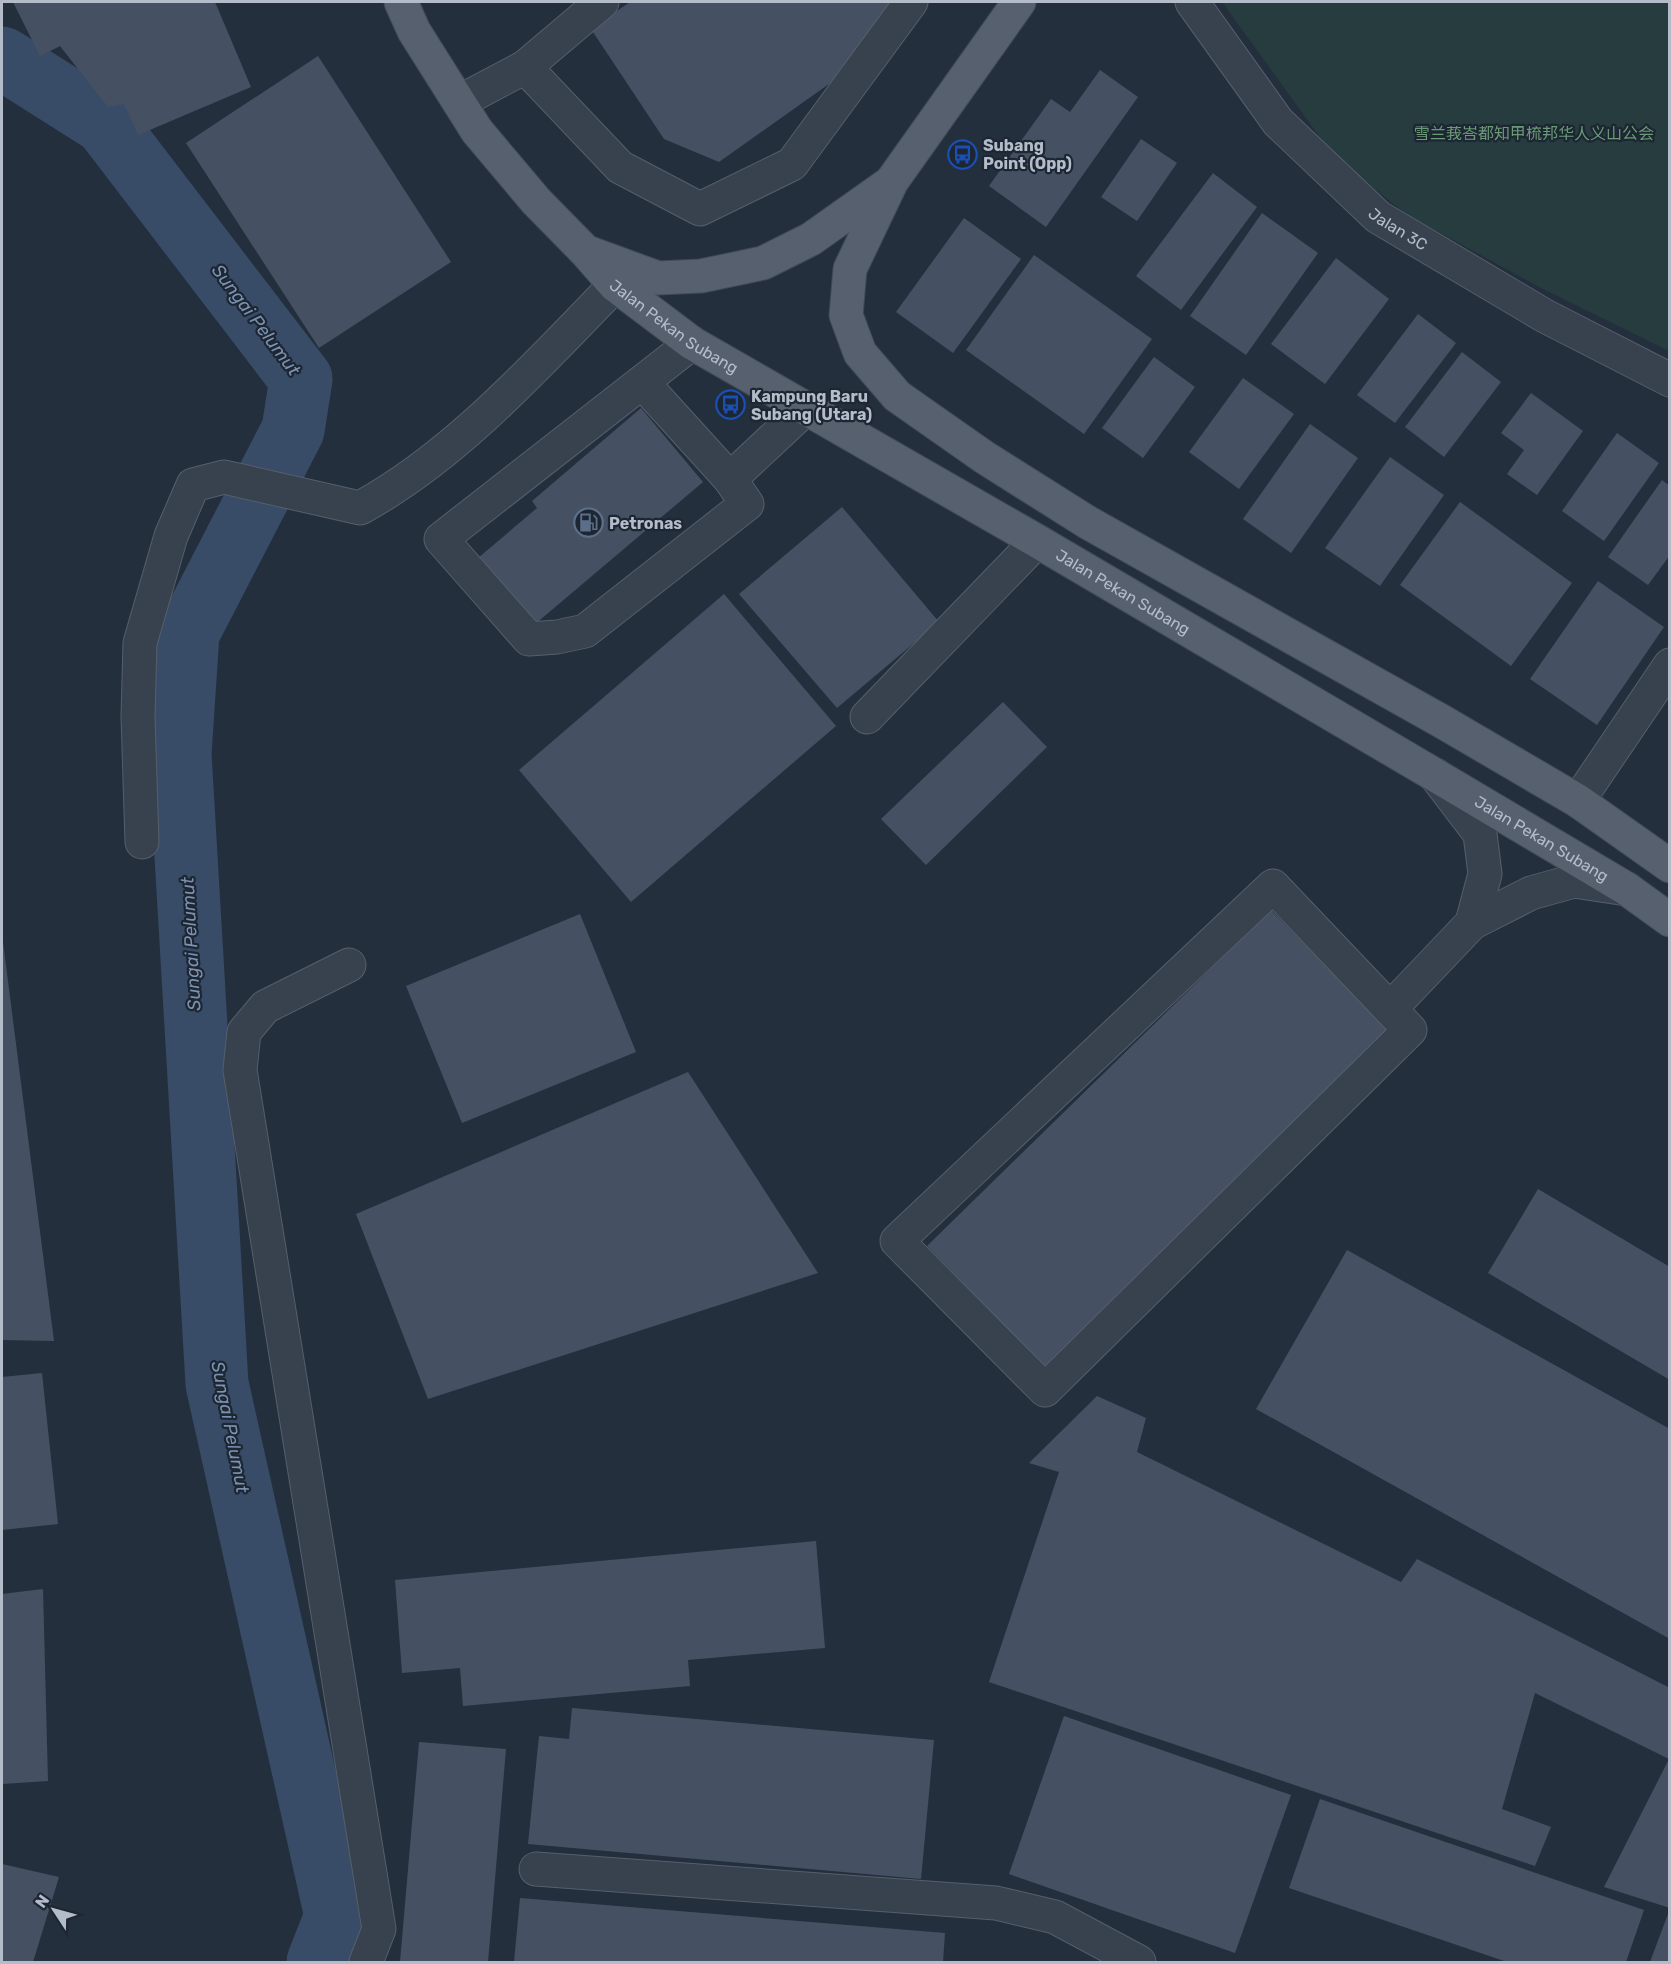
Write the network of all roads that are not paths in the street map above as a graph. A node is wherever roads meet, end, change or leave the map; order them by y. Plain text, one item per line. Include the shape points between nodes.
1 (401, 2) edge
2 (602, 2) edge
3 (911, 2) edge
4 (1019, 2) edge
5 (1192, 2) edge
6 (525, 67) junction
7 (459, 102) junction
8 (892, 182) junction
9 (586, 252) junction
10 (615, 285) junction
11 (692, 343) junction
12 (1670, 380) edge
13 (642, 382) junction
14 (806, 409) junction
15 (730, 479) junction
16 (1037, 541) junction
17 (1670, 664) edge
18 (867, 717) dead end
19 (1435, 775) junction
20 (1578, 801) junction
21 (142, 842) dead end
22 (1670, 866) edge
23 (1627, 889) junction
24 (1670, 920) edge
25 (1472, 923) junction
26 (349, 965) dead end
27 (1391, 1008) junction
28 (536, 1869) dead end
29 (366, 1962) edge
30 (1139, 1962) edge

1 - 7 main road, Jalan Pekan Subang via 414,31
2 - 6 street
3 - 6 street via 792,164 700,209 621,167
4 - 8 main road, Jalan Pekan Subang
5 - 12 street, Jalan 3C via 1278,122 1378,217 1545,316
6 - 7 street
7 - 9 main road, Jalan Pekan Subang via 477,131 536,201
8 - 9 main road, Jalan Pekan Subang via 811,239 764,263 701,276 658,278
8 - 20 main road, Jalan Pekan Subang via 850,269 846,315 860,353 897,396 984,458 1087,522
9 - 10 main road, Jalan Pekan Subang
10 - 11 main road, Jalan Pekan Subang
10 - 21 street via 522,382 390,491 360,508 224,477 193,485 171,536 141,643 138,717
11 - 13 street
11 - 14 main road, Jalan Pekan Subang
13 - 15 street
13 - 15 street via 441,539 529,639 585,631 747,504
14 - 15 street
14 - 16 main road, Jalan Pekan Subang
16 - 18 street
16 - 19 main road, Jalan Pekan Subang
17 - 20 street
19 - 23 main road, Jalan Pekan Subang
19 - 25 street via 1480,834 1485,874
20 - 22 main road, Jalan Pekan Subang
23 - 24 main road, Jalan Pekan Subang
23 - 25 street via 1574,881 1531,892
25 - 27 street
26 - 29 street via 265,1007 244,1032 240,1070 379,1929
27 - 27 street via 1410,1030 1045,1390 897,1241 1273,886
28 - 30 street via 996,1904 1055,1917

